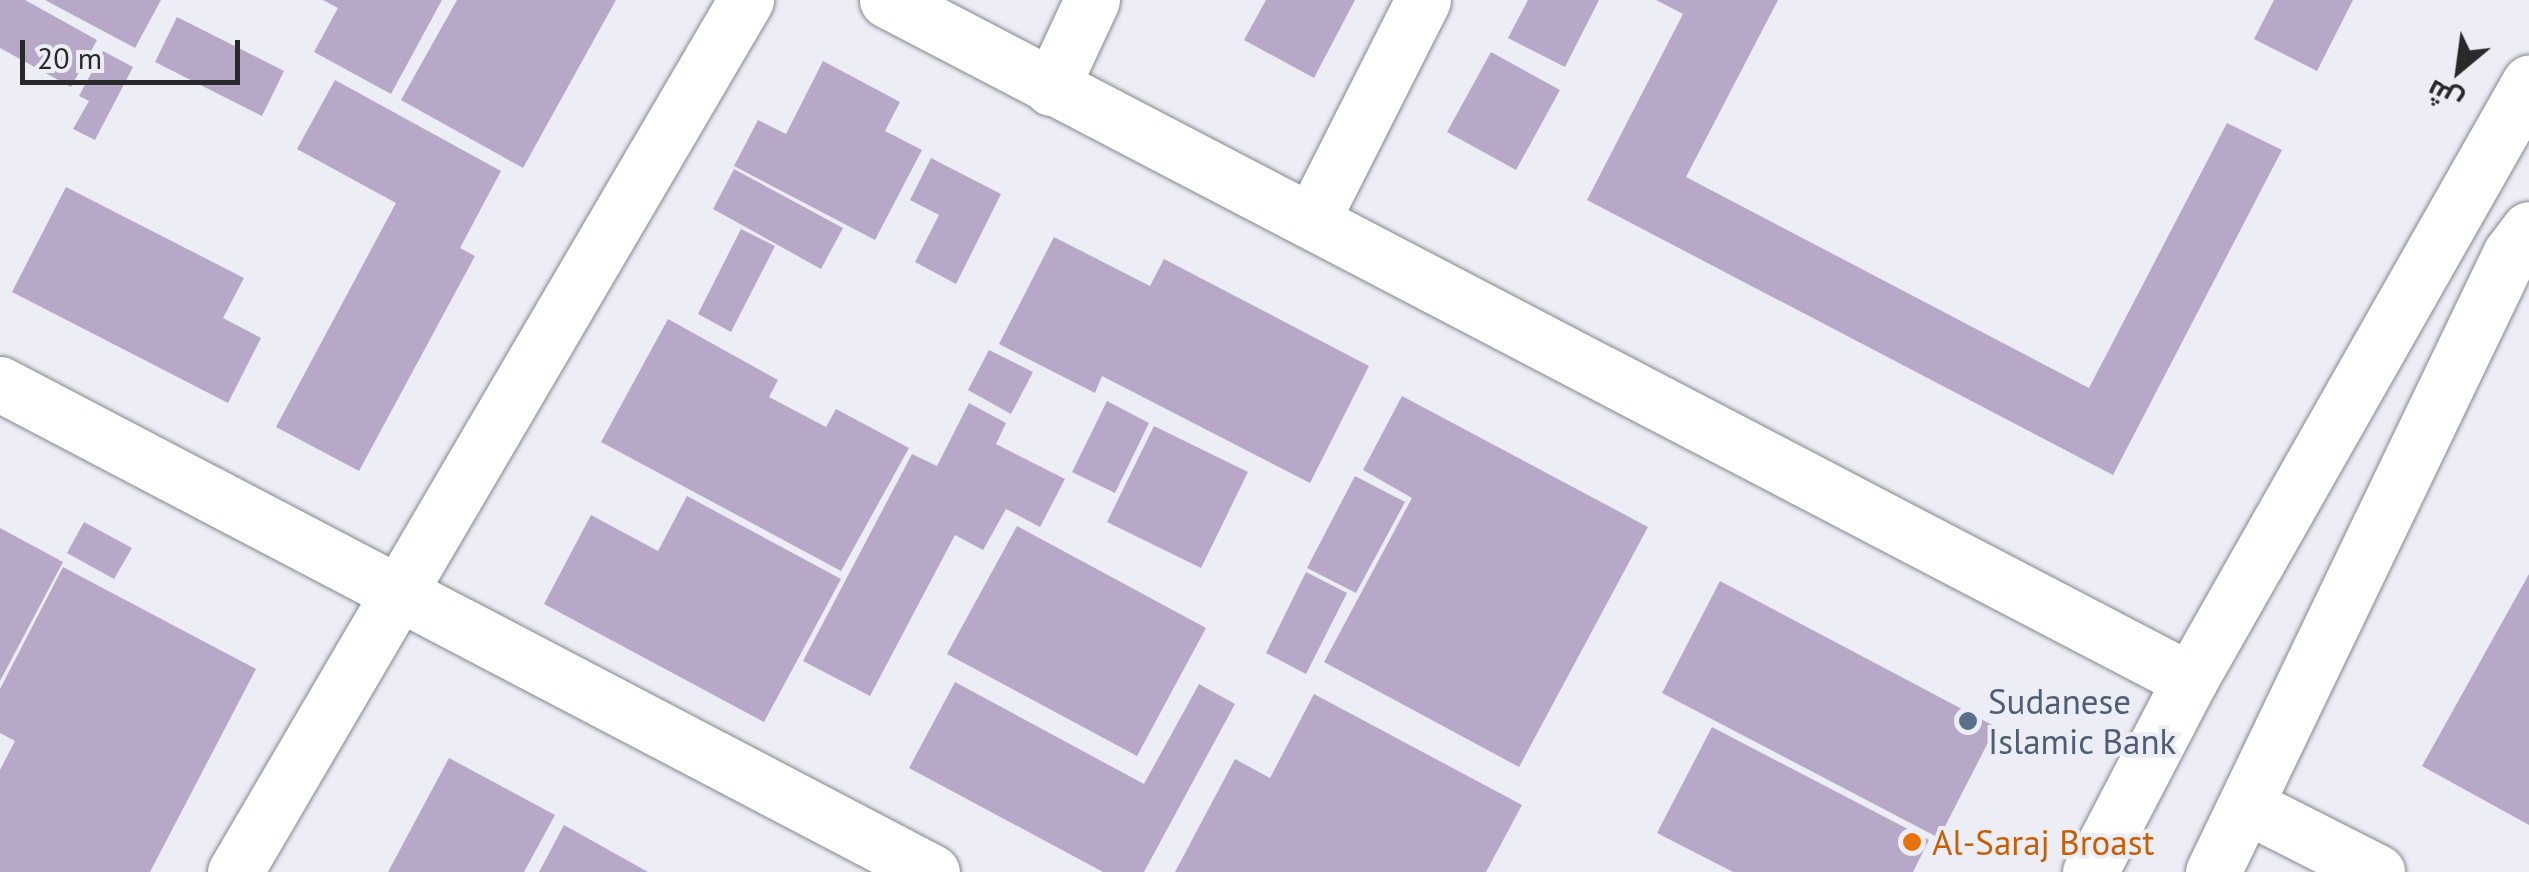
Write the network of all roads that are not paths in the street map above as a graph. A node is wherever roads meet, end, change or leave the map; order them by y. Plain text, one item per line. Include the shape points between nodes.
1 (746, 0) edge
2 (887, 0) edge
3 (1092, 0) edge
4 (1423, 0) edge
5 (2529, 83) edge
6 (1051, 88) junction
7 (1312, 220) junction
8 (2529, 229) edge
9 (0, 384) edge
10 (396, 592) junction
11 (2190, 680) junction
12 (2247, 806) junction
13 (235, 872) edge
14 (932, 872) edge
15 (2090, 872) edge
16 (2213, 872) edge
17 (2378, 872) edge

1 - 10 street
2 - 6 street
3 - 6 street
4 - 7 street
5 - 11 street
6 - 7 street
7 - 11 street
8 - 12 street via 2510,254
9 - 10 street
10 - 13 street
10 - 14 street
11 - 15 street
12 - 16 street
12 - 17 street

